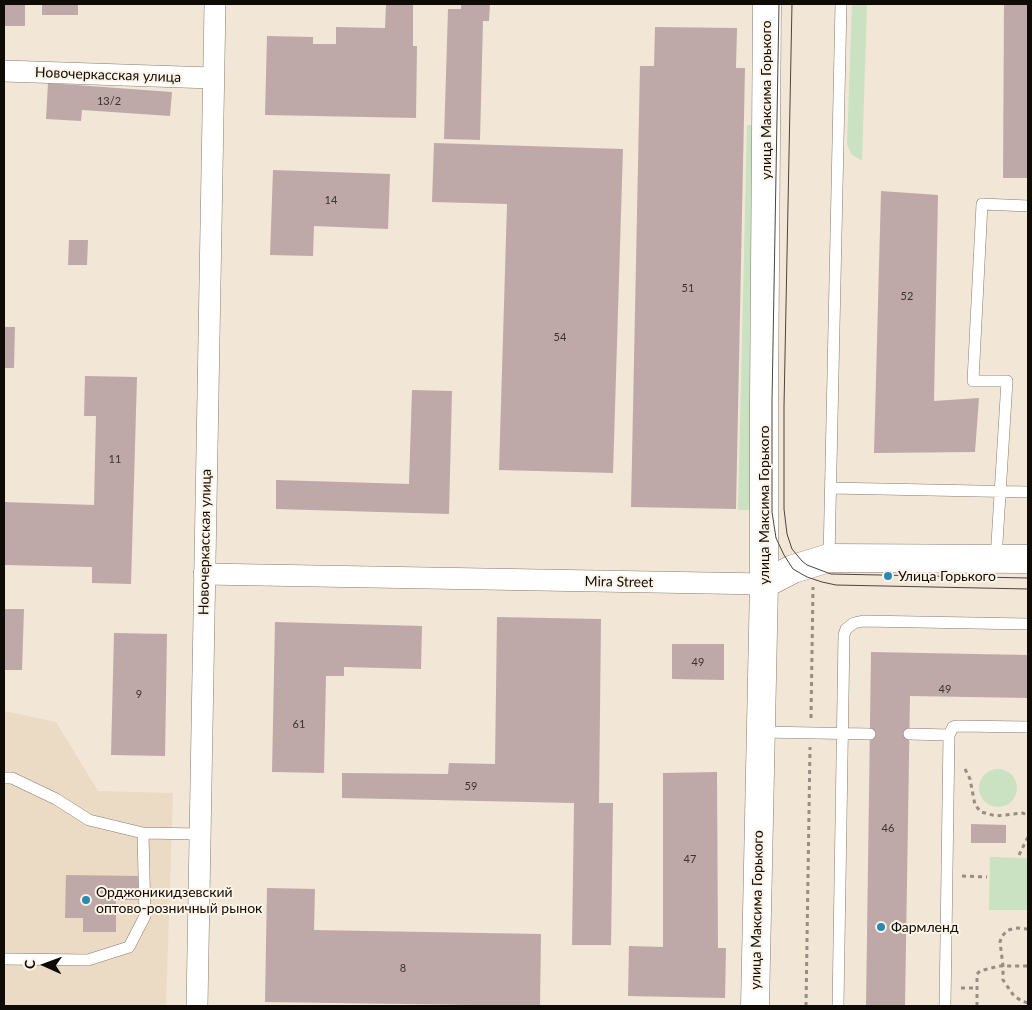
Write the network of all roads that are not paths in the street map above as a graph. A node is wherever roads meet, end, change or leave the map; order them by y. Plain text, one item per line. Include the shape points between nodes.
1 (215, 4) edge
2 (767, 4) edge
3 (841, 4) edge
4 (4, 71) edge
5 (212, 78) junction
6 (1028, 206) edge
7 (831, 488) junction
8 (1000, 491) junction
9 (1028, 492) edge
10 (996, 559) junction
11 (1028, 559) edge
12 (822, 561) junction
13 (204, 574) junction
14 (764, 584) junction
15 (1028, 624) edge
16 (1028, 727) edge
17 (761, 732) junction
18 (843, 733) junction
19 (870, 734) dead end
20 (909, 734) dead end
21 (949, 735) junction
22 (4, 778) edge
23 (143, 833) junction
24 (200, 834) junction
25 (4, 959) edge
26 (197, 1006) edge
27 (755, 1006) edge
28 (838, 1006) edge
29 (945, 1006) edge

1 - 5 street, Новочеркасская улица
2 - 14 street, улица Максима Горького
3 - 7 lane
4 - 5 street, Новочеркасская улица
5 - 13 street, Новочеркасская улица
6 - 8 lane via 982,204 973,381 1007,381
7 - 8 lane
7 - 12 lane
8 - 9 lane
8 - 10 lane
10 - 11 street, Mira Street
10 - 12 street, Mira Street
12 - 14 street, Mira Street via 793,569
13 - 14 street, Mira Street
13 - 24 street, Новочеркасская улица
14 - 17 street, улица Максима Горького
15 - 18 lane via 854,623 844,634
16 - 21 lane via 956,726
17 - 18 lane
17 - 27 street, улица Максима Горького
18 - 19 lane
18 - 28 lane
20 - 21 lane
21 - 29 lane
22 - 23 lane via 12,778 56,799 89,820
23 - 24 lane
23 - 25 lane via 145,916 129,947 88,960
24 - 26 street, Новочеркасская улица

